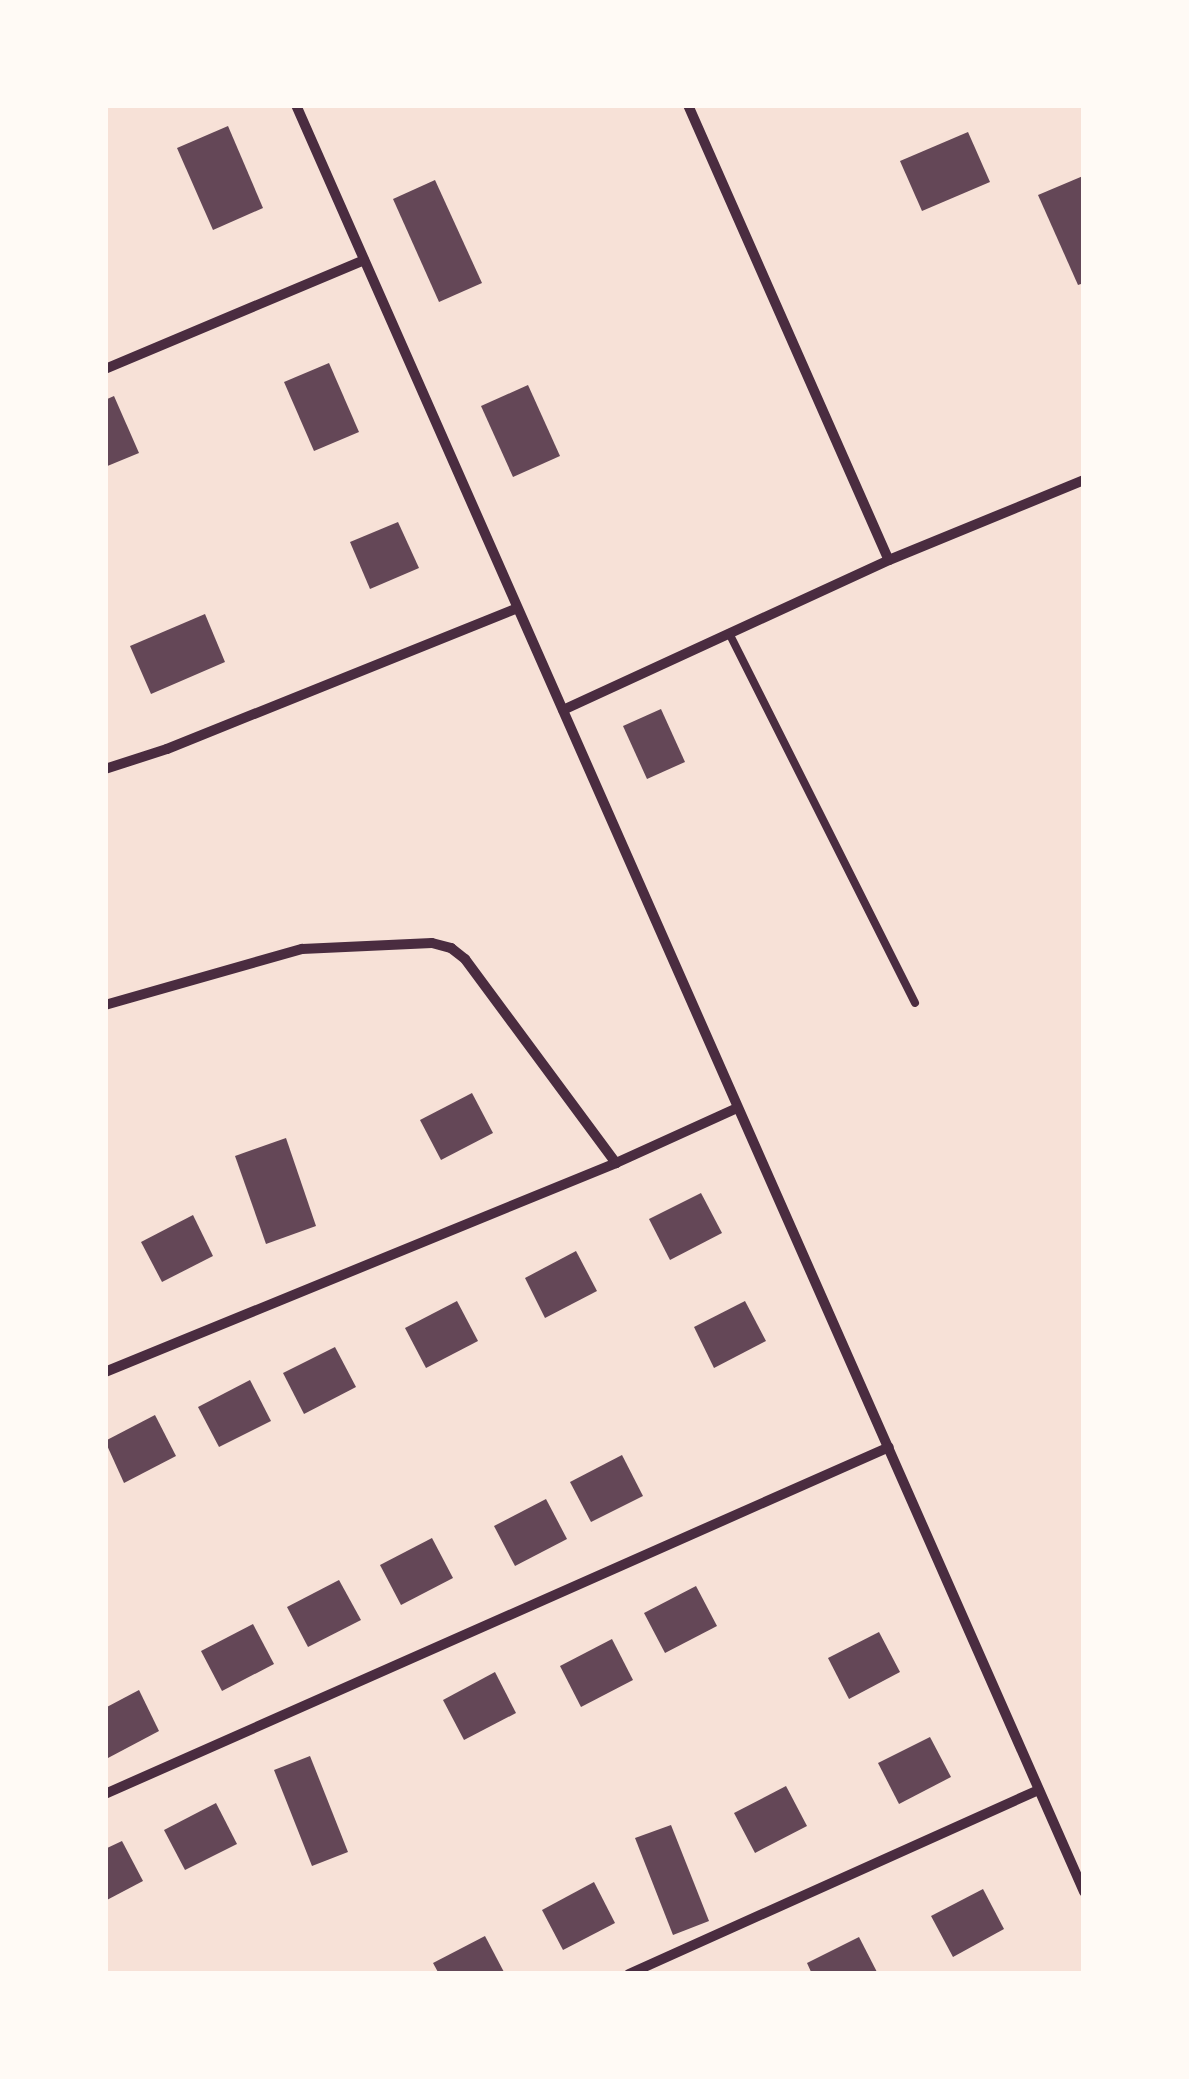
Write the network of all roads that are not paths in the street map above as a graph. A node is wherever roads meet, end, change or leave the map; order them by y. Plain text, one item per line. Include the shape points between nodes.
1 (296, 105) edge
2 (688, 105) edge
3 (364, 260) junction
4 (105, 369) edge
5 (1084, 480) edge
6 (889, 560) junction
7 (515, 608) junction
8 (729, 633) junction
9 (563, 710) junction
10 (105, 769) edge
11 (915, 1003) dead end
12 (105, 1005) edge
13 (737, 1108) junction
14 (616, 1163) junction
15 (105, 1372) edge
16 (890, 1447) junction
17 (1039, 1790) junction
18 (105, 1794) edge
19 (1084, 1892) edge
20 (629, 1974) edge

1 - 3 street
2 - 6 street
3 - 4 street
3 - 7 street
5 - 6 street
6 - 8 street
7 - 9 street
7 - 10 street via 168,750
8 - 9 street
8 - 11 lane
9 - 13 street
12 - 14 street via 302,949 432,942 465,959
13 - 14 street
13 - 16 street
14 - 15 street
16 - 17 street
16 - 18 street
17 - 19 street
17 - 20 street

